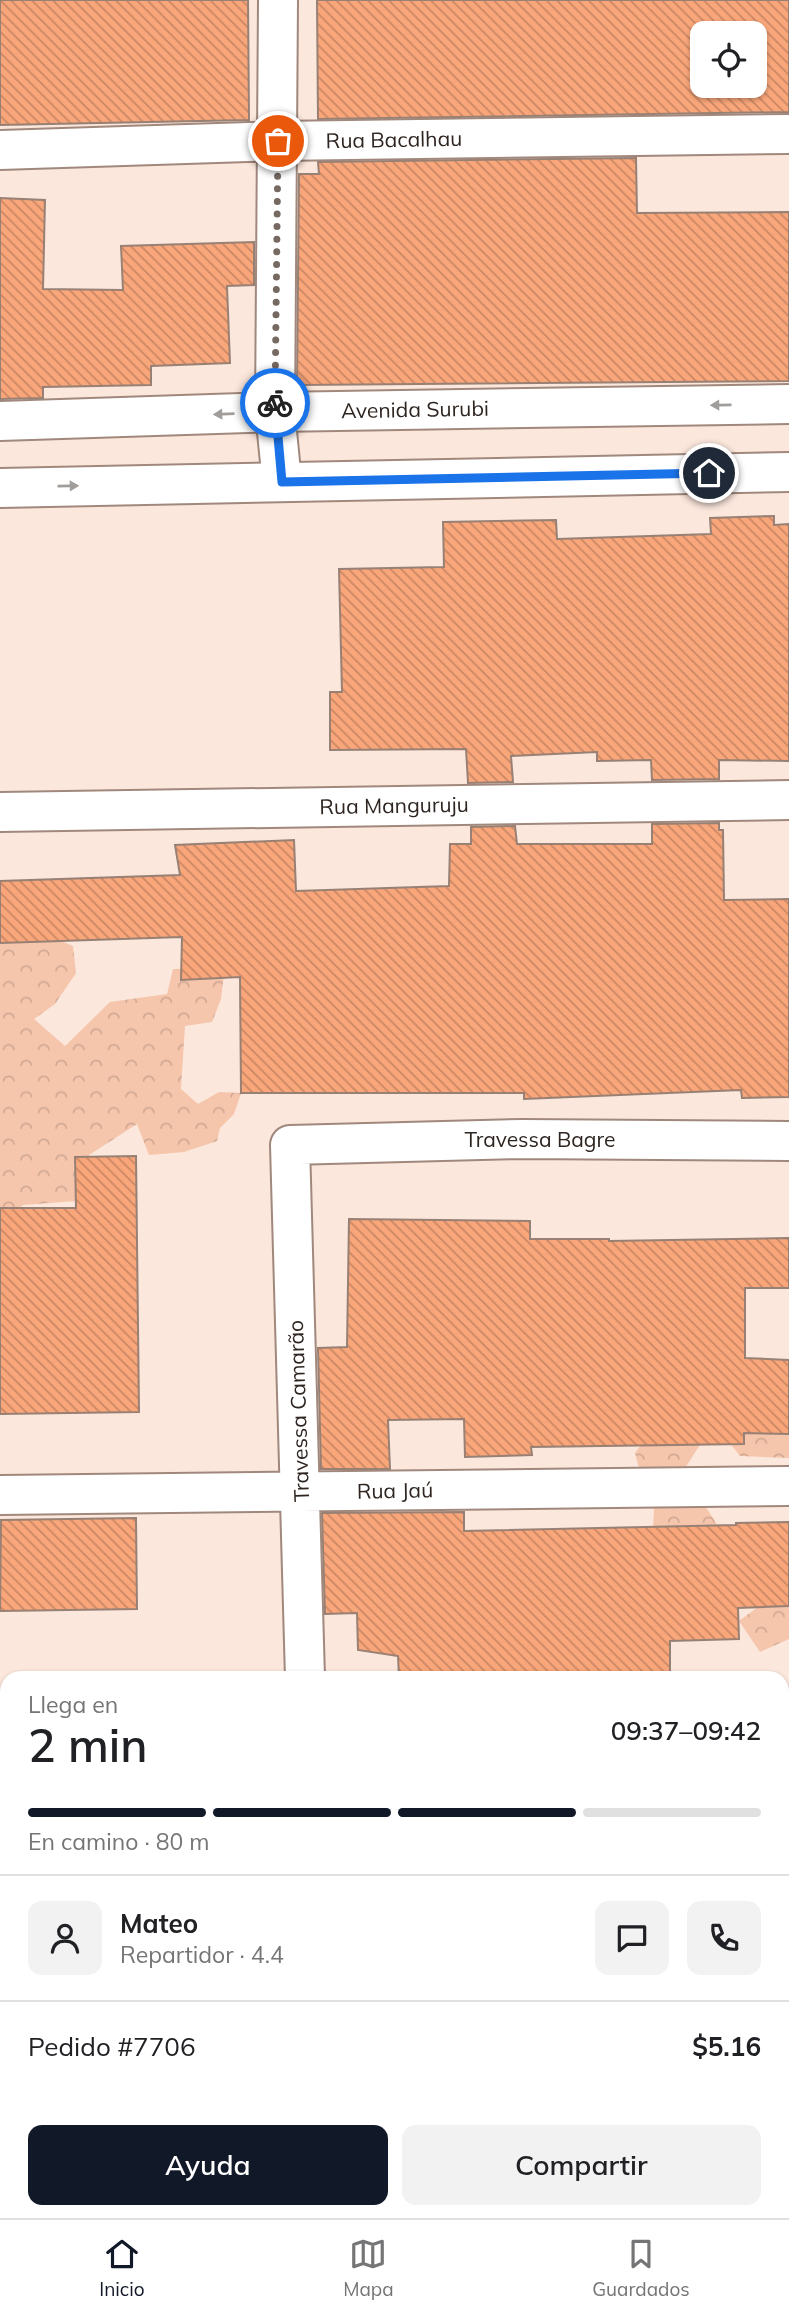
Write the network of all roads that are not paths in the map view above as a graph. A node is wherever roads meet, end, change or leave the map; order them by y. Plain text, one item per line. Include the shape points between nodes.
1 (278, 0) edge
2 (789, 134) edge
3 (278, 141) junction
4 (0, 150) edge
5 (789, 404) edge
6 (275, 412) junction
7 (0, 421) edge
8 (789, 472) edge
9 (282, 482) junction
10 (0, 488) edge
11 (789, 800) edge
12 (0, 812) edge
13 (789, 1141) edge
14 (290, 1144) joint
15 (789, 1486) edge
16 (301, 1493) junction
17 (0, 1495) edge
18 (305, 1671) edge

1 - 3 street
2 - 3 street, Rua Bacalhau
3 - 4 street, Rua Bacalhau
3 - 6 street
5 -> 6 street, Avenida Surubi
6 -> 7 street, Avenida Surubi
6 - 9 street
8 - 9 street
10 -> 9 street
11 - 12 street, Rua Manguruju
13 - 14 street, Travessa Bagre via 522,1139
14 - 16 street, Travessa Camarão
15 - 16 street, Rua Jaú
16 - 17 street, Rua Jaú
16 - 18 street, Travessa Camarão

